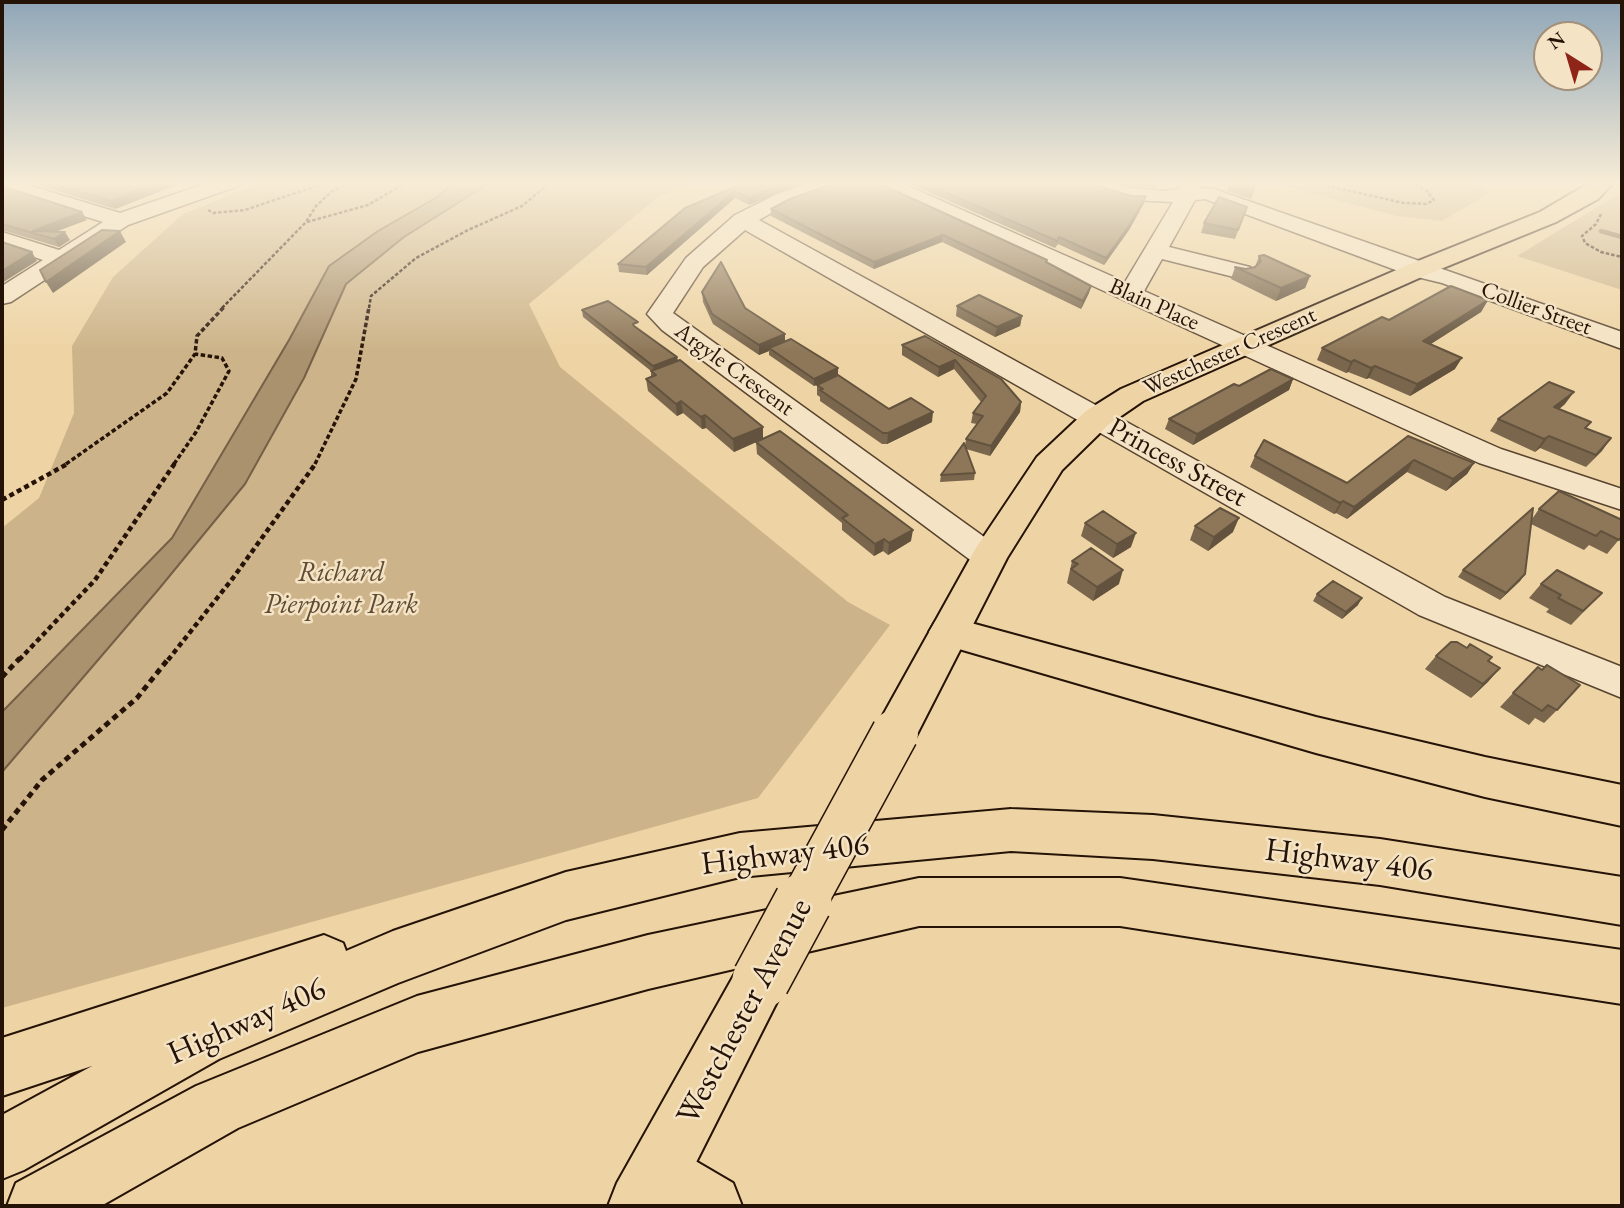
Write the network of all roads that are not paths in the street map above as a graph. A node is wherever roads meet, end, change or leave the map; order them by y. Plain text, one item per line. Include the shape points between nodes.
1 (91, 238) edge
2 (722, 238) edge
3 (776, 238) edge
4 (1007, 238) edge
5 (1162, 238) edge
6 (1330, 238) edge
7 (1495, 238) edge
8 (2, 239) edge
9 (1155, 251) junction
10 (61, 258) junction
11 (2, 261) edge
12 (1417, 270) junction
13 (1242, 272) edge
14 (38, 273) junction
15 (1130, 294) junction
16 (2, 297) edge
17 (1622, 341) edge
18 (1244, 345) junction
19 (1097, 418) junction
20 (1622, 500) edge
21 (989, 557) junction
22 (949, 632) junction
23 (1622, 683) edge
24 (1622, 806) edge
25 (566, 896) junction
26 (1622, 901) edge
27 (1622, 977) edge
28 (13, 1063) edge
29 (2, 1149) edge
30 (649, 1190) edge
31 (39, 1206) edge
32 (710, 1206) edge

1 - 10 street
2 - 21 street, Argyle Crescent via 694,263 660,314
3 - 19 street, Princess Street
4 - 15 street, Blain Place
5 - 9 street
6 - 12 street, Collier Street
7 - 12 main road, Westchester Crescent
8 - 10 street
9 - 13 street
9 - 15 street
10 - 14 street
11 - 14 street
12 - 17 street, Collier Street
12 - 18 main road, Westchester Crescent
14 - 16 street
15 - 18 street, Blain Place
18 - 19 main road, Westchester Crescent via 1132,395
18 - 20 street, Blain Place via 1490,457
19 - 21 main road, Westchester Crescent via 1049,464
19 - 23 street, Princess Street via 1432,606
21 - 22 main road, Westchester Crescent
22 - 24 main road via 1316,735
22 - 30 main road, Westchester Avenue, bridge
25 - 26 main road, Highway 406 via 740,855 1011,831 1153,837 1380,862
25 - 28 main road via 342,956
25 - 29 main road, Highway 406 via 393,958 199,1039
27 - 31 main road via 1120,902 919,902 648,962 416,1024 217,1107
30 - 32 main road

